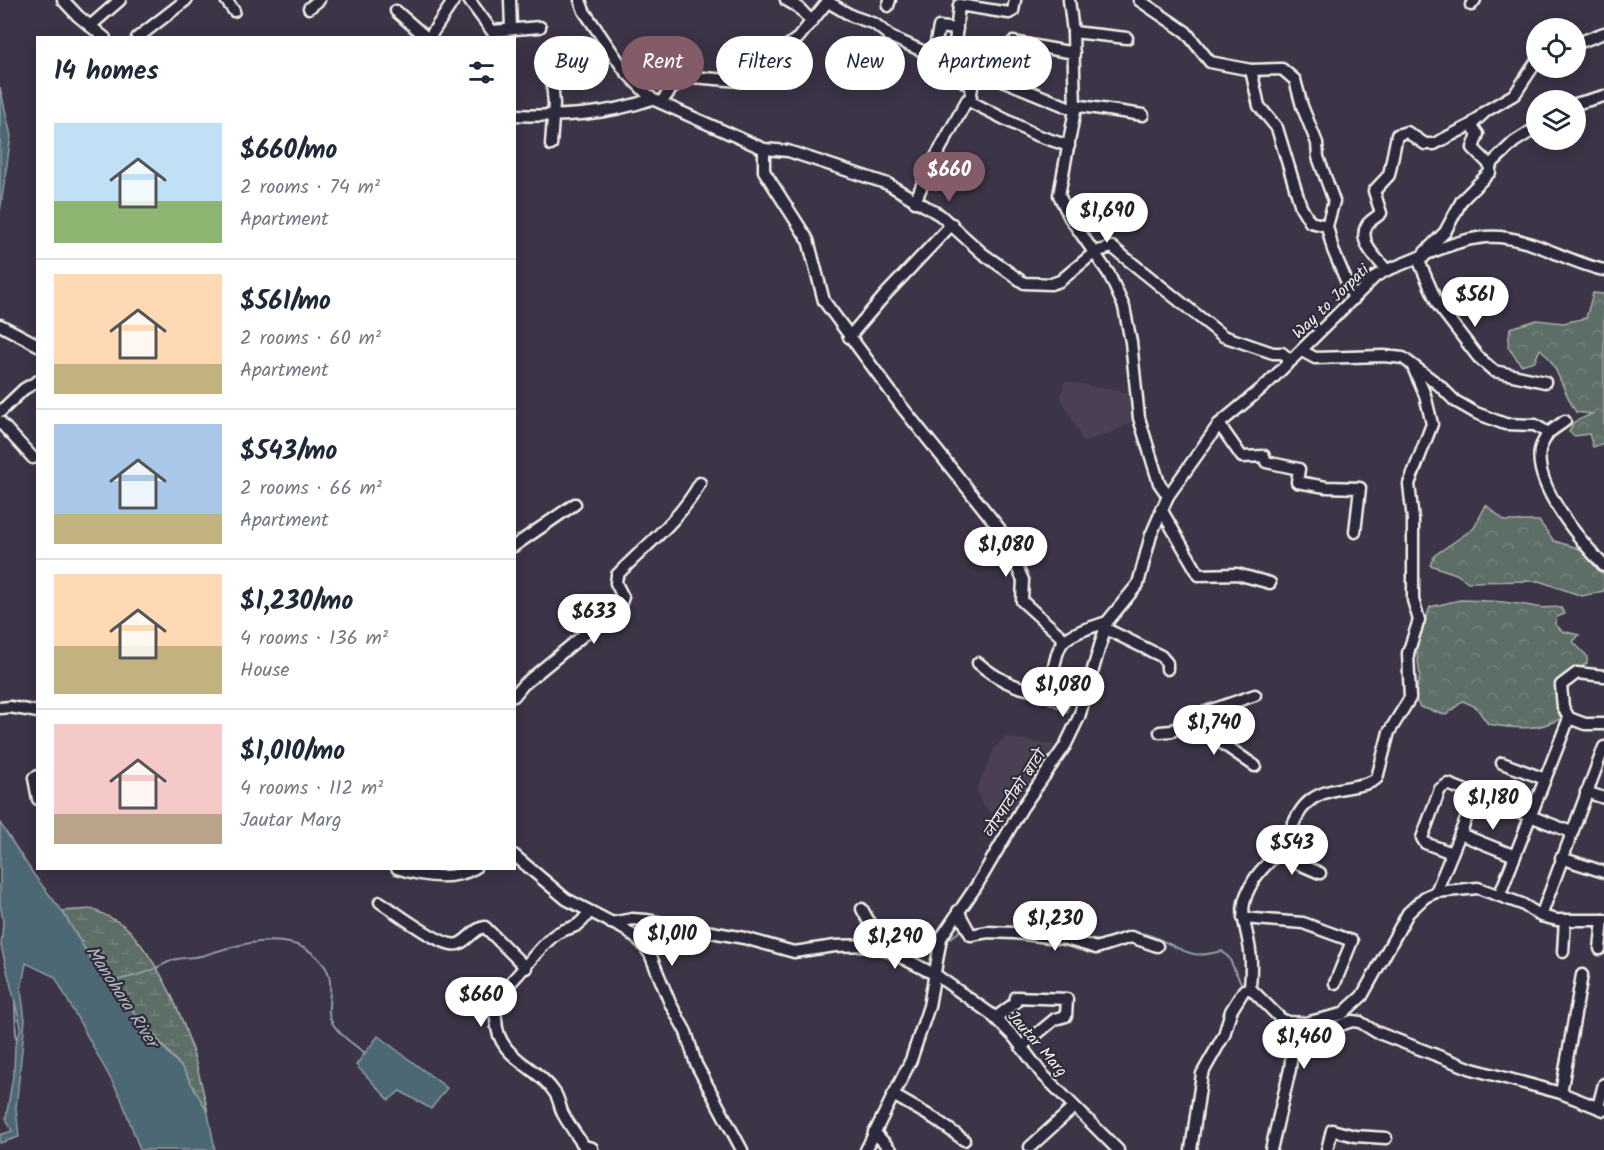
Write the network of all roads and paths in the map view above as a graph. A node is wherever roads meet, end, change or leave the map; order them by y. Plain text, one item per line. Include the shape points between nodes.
1 (63, 0) edge
2 (120, 0) edge
3 (186, 0) edge
4 (226, 0) edge
5 (319, 0) edge
6 (454, 0) edge
7 (469, 0) edge
8 (510, 0) edge
9 (580, 0) edge
10 (786, 0) edge
11 (1015, 0) edge
12 (1069, 0) edge
13 (1139, 0) edge
14 (829, 1) edge
15 (309, 8) dead end
16 (234, 11) dead end
17 (396, 11) dead end
18 (812, 22) junction
19 (90, 26) junction
20 (540, 27) dead end
21 (511, 29) junction
22 (957, 29) junction
23 (1073, 32) junction
24 (1604, 33) edge
25 (102, 36) edge
26 (140, 36) edge
27 (426, 36) edge
28 (429, 36) edge
29 (956, 36) edge
30 (1127, 38) dead end
31 (1586, 40) edge
32 (1052, 49) edge
33 (1074, 53) junction
34 (1251, 70) junction
35 (1526, 78) edge
36 (552, 90) edge
37 (972, 90) edge
38 (1030, 90) edge
39 (1604, 96) edge
40 (657, 100) junction
41 (970, 100) junction
42 (1586, 101) edge
43 (1074, 107) junction
44 (516, 115) edge
45 (1143, 115) dead end
46 (553, 117) junction
47 (1471, 125) junction
48 (1526, 134) edge
49 (550, 145) dead end
50 (1069, 146) junction
51 (764, 149) junction
52 (1490, 165) junction
53 (915, 202) junction
54 (952, 224) junction
55 (1327, 226) junction
56 (1095, 252) junction
57 (1421, 258) junction
58 (1387, 270) junction
59 (1604, 270) edge
60 (1354, 299) junction
61 (0, 326) edge
62 (849, 337) junction
63 (36, 344) edge
64 (1302, 351) junction
65 (1291, 361) junction
66 (1413, 367) junction
67 (36, 382) edge
68 (1545, 382) dead end
69 (0, 412) edge
70 (1565, 421) dead end
71 (0, 422) edge
72 (1219, 424) junction
73 (1548, 433) junction
74 (33, 458) dead end
75 (700, 483) dead end
76 (1168, 496) junction
77 (575, 504) dead end
78 (1161, 509) junction
79 (1355, 532) dead end
80 (516, 545) edge
81 (1604, 566) edge
82 (1270, 583) dead end
83 (1106, 625) junction
84 (1065, 640) junction
85 (978, 663) dead end
86 (1167, 669) dead end
87 (1604, 676) edge
88 (516, 694) edge
89 (1256, 695) dead end
90 (0, 708) edge
91 (36, 712) edge
92 (1569, 718) junction
93 (1190, 721) junction
94 (1604, 724) edge
95 (1160, 732) dead end
96 (1604, 747) edge
97 (1502, 763) dead end
98 (1255, 766) dead end
99 (1545, 779) junction
100 (1586, 792) junction
101 (1476, 795) junction
102 (1604, 798) edge
103 (1531, 816) junction
104 (1571, 831) junction
105 (1460, 834) junction
106 (1280, 850) junction
107 (1452, 853) junction
108 (1515, 856) junction
109 (516, 857) edge
110 (1561, 858) junction
111 (405, 870) edge
112 (471, 870) edge
113 (1604, 872) edge
114 (1320, 873) dead end
115 (1436, 892) junction
116 (1500, 894) junction
117 (380, 902) dead end
118 (862, 909) dead end
119 (958, 911) junction
120 (589, 912) junction
121 (1541, 916) junction
122 (1243, 918) junction
123 (1565, 920) junction
124 (1604, 920) edge
125 (611, 923) junction
126 (878, 946) junction
127 (1157, 946) dead end
128 (1600, 949) dead end
129 (1563, 952) dead end
130 (525, 968) junction
131 (936, 975) junction
132 (1582, 975) dead end
133 (1335, 983) dead end
134 (1250, 988) junction
135 (995, 1018) junction
136 (1300, 1024) junction
137 (1021, 1047) junction
138 (1604, 1087) edge
139 (1561, 1093) junction
140 (892, 1095) junction
141 (1073, 1108) junction
142 (1601, 1108) edge
143 (874, 1132) junction
144 (1386, 1138) dead end
145 (964, 1140) dead end
146 (1030, 1147) dead end
147 (592, 1150) edge
148 (742, 1150) edge
149 (866, 1150) edge
150 (891, 1150) edge
151 (1118, 1150) edge
152 (1191, 1150) edge
153 (1271, 1150) edge
154 (1327, 1150) edge

1 - 19 street
2 - 19 street
3 - 26 street
4 - 16 street
5 - 15 street
6 - 28 street
7 - 21 street via 488,30
8 - 21 street
9 - 40 street via 625,71
10 - 18 street
11 - 22 street via 1009,13 960,5
12 - 23 street
13 - 34 street via 1185,32 1210,62
14 - 18 street
14 - 22 street via 927,53 934,47 938,28
17 - 27 street
18 - 40 street via 798,38 740,81 692,77 677,82
19 - 25 street
20 - 21 street
22 - 29 street
23 - 30 street
23 - 33 street
24 - 31 street
32 - 33 street
33 - 43 street
34 - 55 street via 1258,106 1277,128 1301,207 1310,222
34 - 55 street via 1282,69 1294,80 1332,192 1334,208
35 - 47 street via 1515,94
36 - 46 street
37 - 41 street
38 - 43 street
39 - 42 street
40 - 46 street via 604,112
40 - 51 street
41 - 50 street via 1036,135
41 - 53 street via 961,109
43 - 45 street
43 - 50 street
44 - 46 street
46 - 49 street
47 - 52 street via 1478,134 1473,148
47 - 58 street via 1434,144 1425,144 1407,132 1397,135 1389,175 1374,190 1381,213 1365,230 1368,249
48 - 52 street
50 - 56 street via 1059,195
51 - 53 street via 788,151 888,184
51 - 62 street via 764,171 808,240 824,302
52 - 57 street via 1487,176 1462,200 1445,232
53 - 54 street
54 - 56 street via 982,253 1024,283 1060,280
54 - 62 street
55 - 60 street via 1339,268
56 - 65 street via 1112,247 1223,336 1282,353
56 - 76 street via 1124,307 1139,418 1159,483
57 - 58 street, Way to Jorpati
57 - 59 street, Way to Jorpati via 1475,238 1506,238
57 - 68 street via 1438,305 1478,357 1494,371
58 - 60 street, Way to Jorpati
60 - 64 street, Way to Jorpati
61 - 63 street
62 - 84 street via 999,528 1023,580 1022,601
64 - 65 street, Way to Jorpati
64 - 66 street via 1316,358 1403,358
65 - 72 street, Way to Jorpati
66 - 73 street via 1476,413 1505,424 1535,425
66 - 106 street via 1432,424 1409,484 1413,600 1419,621 1408,653 1410,698 1389,732 1377,778 1364,786 1338,788 1314,798 1298,814
67 - 69 street
70 - 73 street
71 - 74 street
72 - 76 street, Way to Jorpati
72 - 79 street via 1242,457 1264,456 1266,462 1299,469 1297,482 1360,488
73 - 81 street via 1540,448 1540,466 1548,486 1572,531
75 - 88 street via 691,500 658,537 617,574 616,583 623,597 620,605
76 - 78 street, जोरपाटीको बाटो
77 - 80 street
78 - 82 street via 1199,575 1237,574
78 - 83 street, जोरपाटीको बाटो via 1138,584
83 - 84 street
83 - 86 street via 1161,656
83 - 119 street, जोरपाटीको बाटो via 1079,717 1065,746
84 - 85 street via 1056,653 1056,666 1040,690 1017,687 991,675
87 - 92 street via 1584,671 1562,685 1563,707
89 - 93 street
90 - 91 street
92 - 94 street via 1585,724
92 - 99 street
93 - 95 street via 1172,731
93 - 98 street
96 - 100 street
97 - 99 street
99 - 103 street
100 - 102 street
100 - 104 street
101 - 103 street
101 - 105 street
101 - 107 street via 1448,784 1440,789 1422,840
103 - 104 street
103 - 108 street
104 - 110 street
105 - 107 street
105 - 108 street
106 - 114 street via 1292,861
106 - 122 street via 1254,881 1243,903
107 - 115 street
108 - 116 street
109 - 120 street via 549,886
110 - 113 street
110 - 121 street
111 - 112 street via 448,876
115 - 116 street via 1478,888
115 - 136 street via 1408,913 1355,1004 1333,1018
116 - 121 street
117 - 130 street via 451,945 485,927
118 - 126 street
119 - 127 street via 974,936 988,932 1040,936 1096,948 1131,937
119 - 131 street, जोरपाटीको बाटो via 941,938
120 - 125 street
120 - 130 street via 581,924 552,937
121 - 123 street
122 - 133 street via 1303,923 1352,941
122 - 134 street via 1251,954
123 - 124 street
123 - 129 street
124 - 128 street
125 - 126 street, Jautar Marg via 646,920 797,952 835,946
125 - 148 street via 634,936 650,954 686,1032 696,1064
126 - 131 street, Jautar Marg
130 - 147 street via 491,1001 495,1028 510,1052 556,1094 564,1115 584,1146
131 - 135 street, Jautar Marg
131 - 140 street via 911,1060
132 - 139 street
134 - 136 street via 1281,1018
134 - 152 street via 1244,990 1231,1011 1221,1043 1202,1074
135 - 137 street, Jautar Marg
135 - 137 street via 1015,1003 1016,997 1067,999 1066,1016 1055,1019
136 - 139 street via 1327,1030 1360,1022 1472,1070
136 - 153 street
137 - 141 street, Jautar Marg
138 - 142 street
139 - 142 street
140 - 143 street
140 - 145 street
141 - 146 street
141 - 151 street, Jautar Marg
143 - 149 street
143 - 150 street
144 - 154 street via 1332,1130

